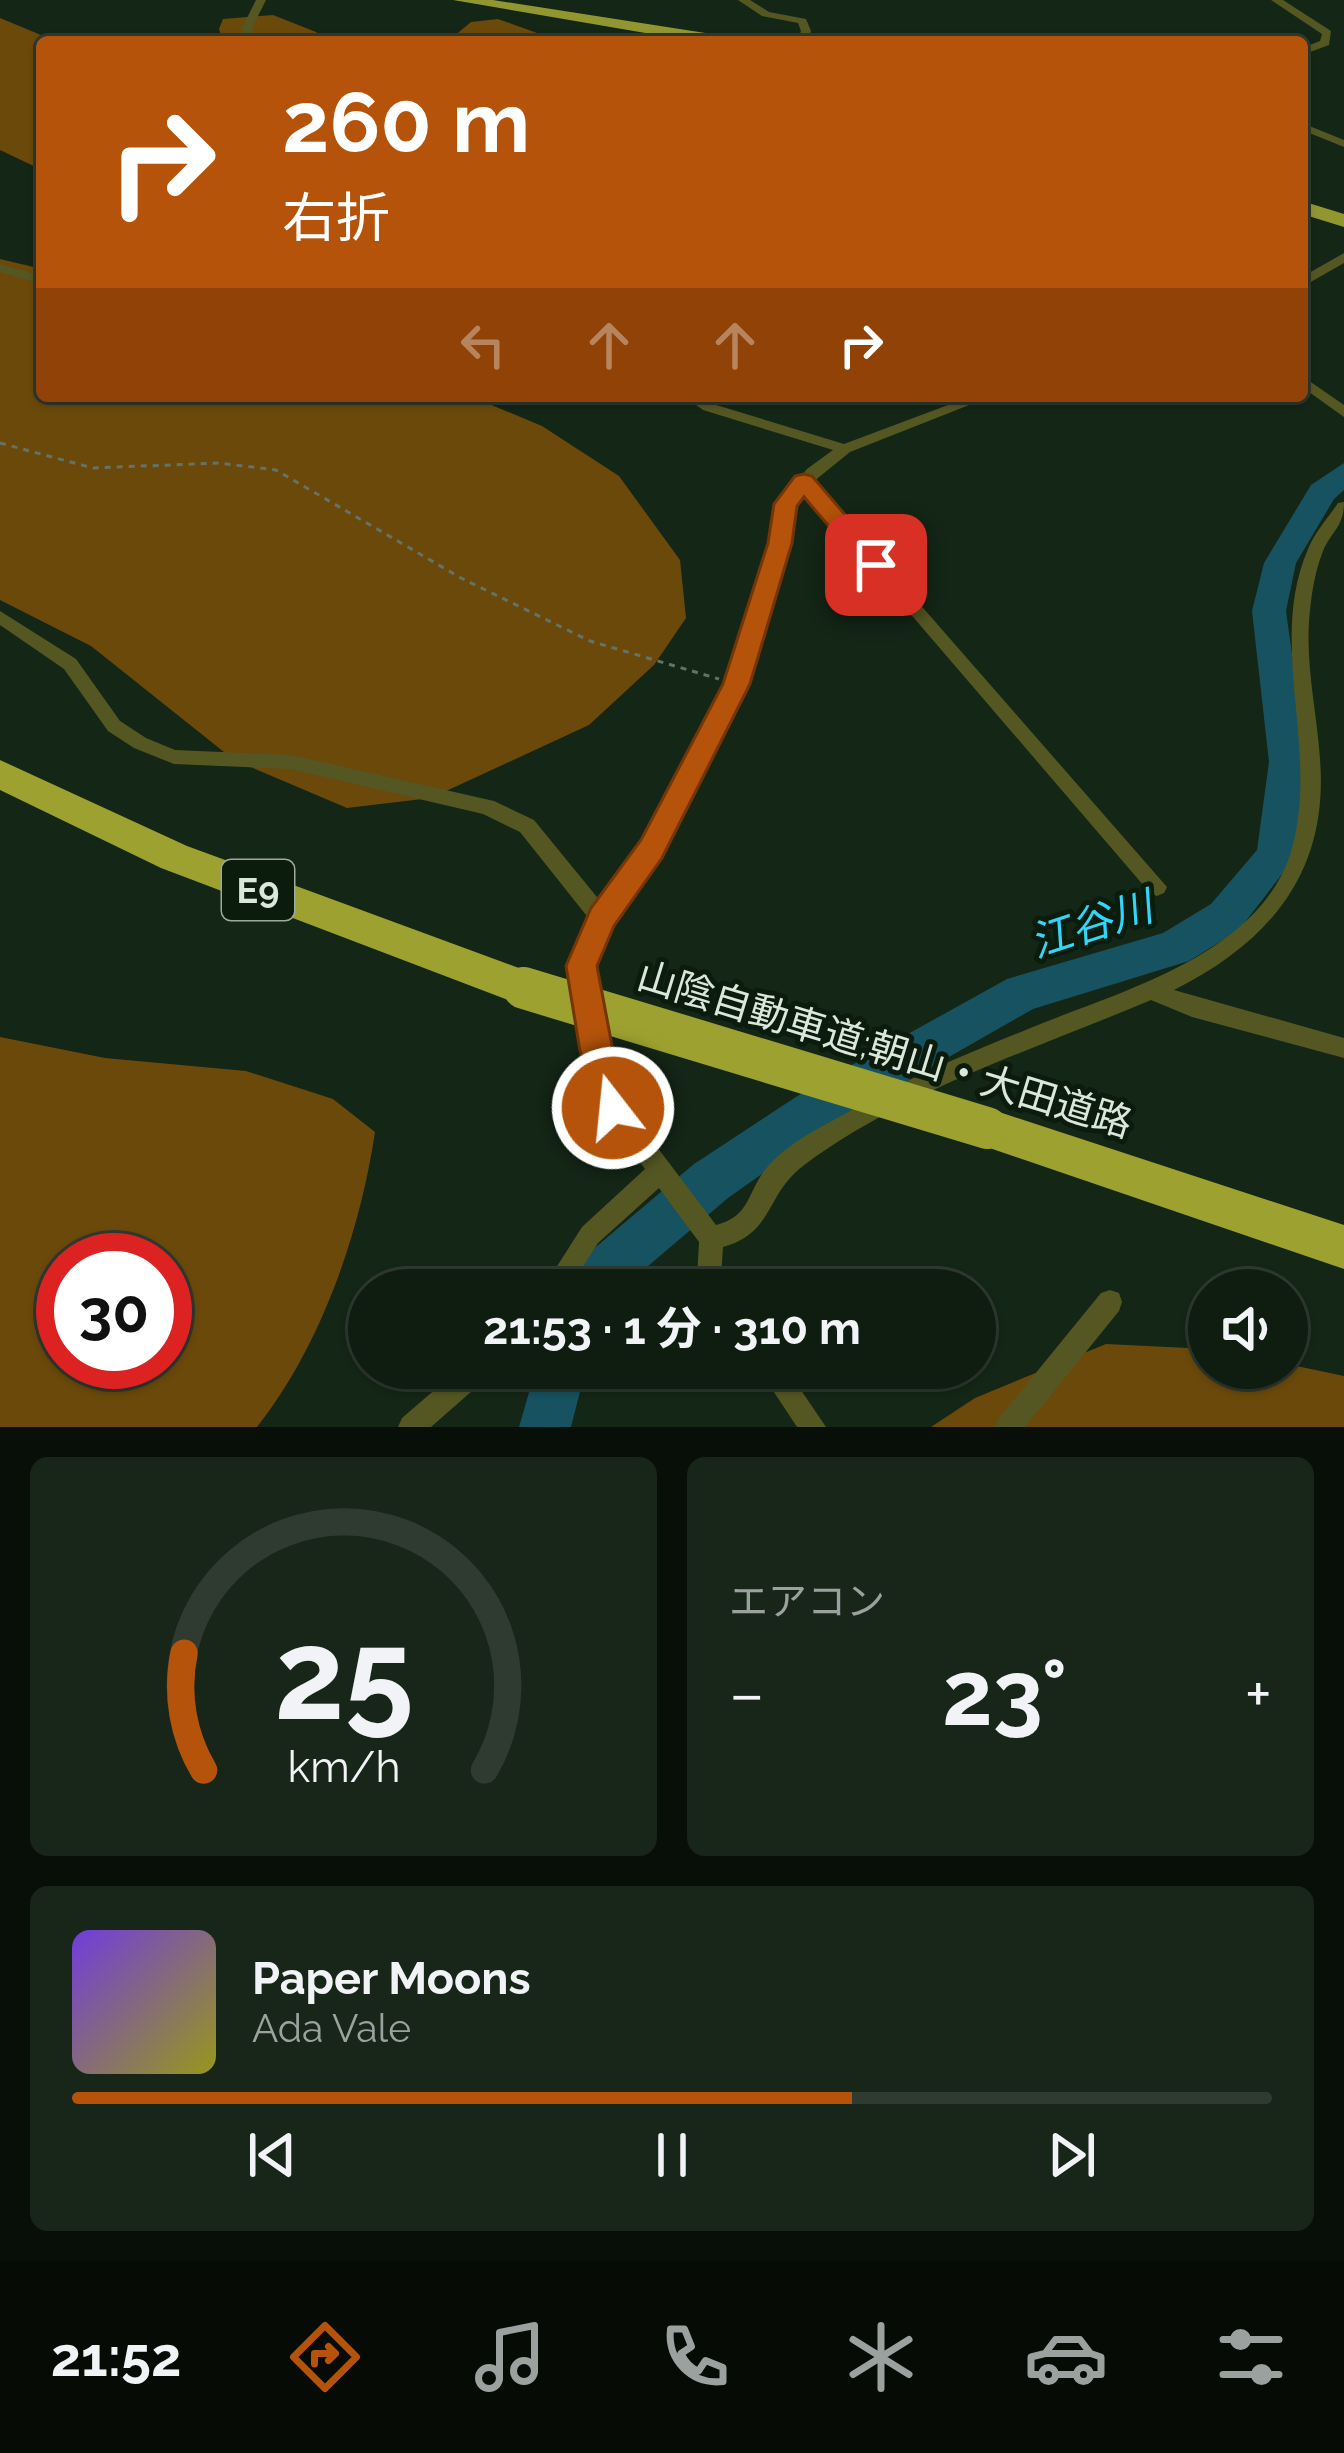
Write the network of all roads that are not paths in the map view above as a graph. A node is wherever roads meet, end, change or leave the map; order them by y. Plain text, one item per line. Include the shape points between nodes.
1 (262, 0) edge
2 (461, 0) edge
3 (743, 0) edge
4 (1276, 0) edge
5 (249, 36) edge
6 (692, 36) edge
7 (804, 36) edge
8 (1308, 50) edge
9 (1308, 129) edge
10 (1344, 144) edge
11 (1308, 209) edge
12 (1344, 221) edge
13 (1344, 257) edge
14 (0, 268) edge
15 (36, 278) edge
16 (1308, 279) edge
17 (1308, 385) edge
18 (700, 402) edge
19 (969, 402) edge
20 (1344, 412) edge
21 (845, 449) junction
22 (804, 482) junction
23 (1344, 507) edge
24 (0, 617) edge
25 (0, 774) edge
26 (1157, 887) dead end
27 (602, 918) junction
28 (1152, 991) junction
29 (1344, 1048) edge
30 (660, 1171) junction
31 (711, 1238) junction
32 (1344, 1247) edge
33 (568, 1269) edge
34 (710, 1269) edge
35 (1110, 1302) dead end
36 (454, 1389) edge
37 (786, 1389) edge
38 (410, 1427) edge
39 (813, 1427) edge
40 (1008, 1427) edge

1 - 5 street
2 - 6 highway
3 - 7 street via 802,21
4 - 8 street via 1327,33 1325,43
9 - 10 street
11 - 12 highway
13 - 16 street
14 - 15 street
17 - 20 street
18 - 21 street
19 - 21 street
21 - 22 street
22 - 26 street
22 - 27 street via 785,504 737,684 652,849
23 - 28 street via 1305,569 1299,626 1315,773 1300,853 1269,910 1212,958
24 - 27 street via 70,664 114,726 140,743 174,757 311,766 487,807 527,826
25 - 32 highway, 山陰自動車道;朝山・大田道路 / E9, bridge via 174,856 524,988
27 - 30 street via 581,966 596,1051 613,1108
28 - 29 street
28 - 31 street via 930,1080 867,1114 787,1163 761,1191 754,1221 741,1233
30 - 31 street
30 - 33 street via 590,1235
31 - 34 street
35 - 40 street
36 - 38 street
37 - 39 street

